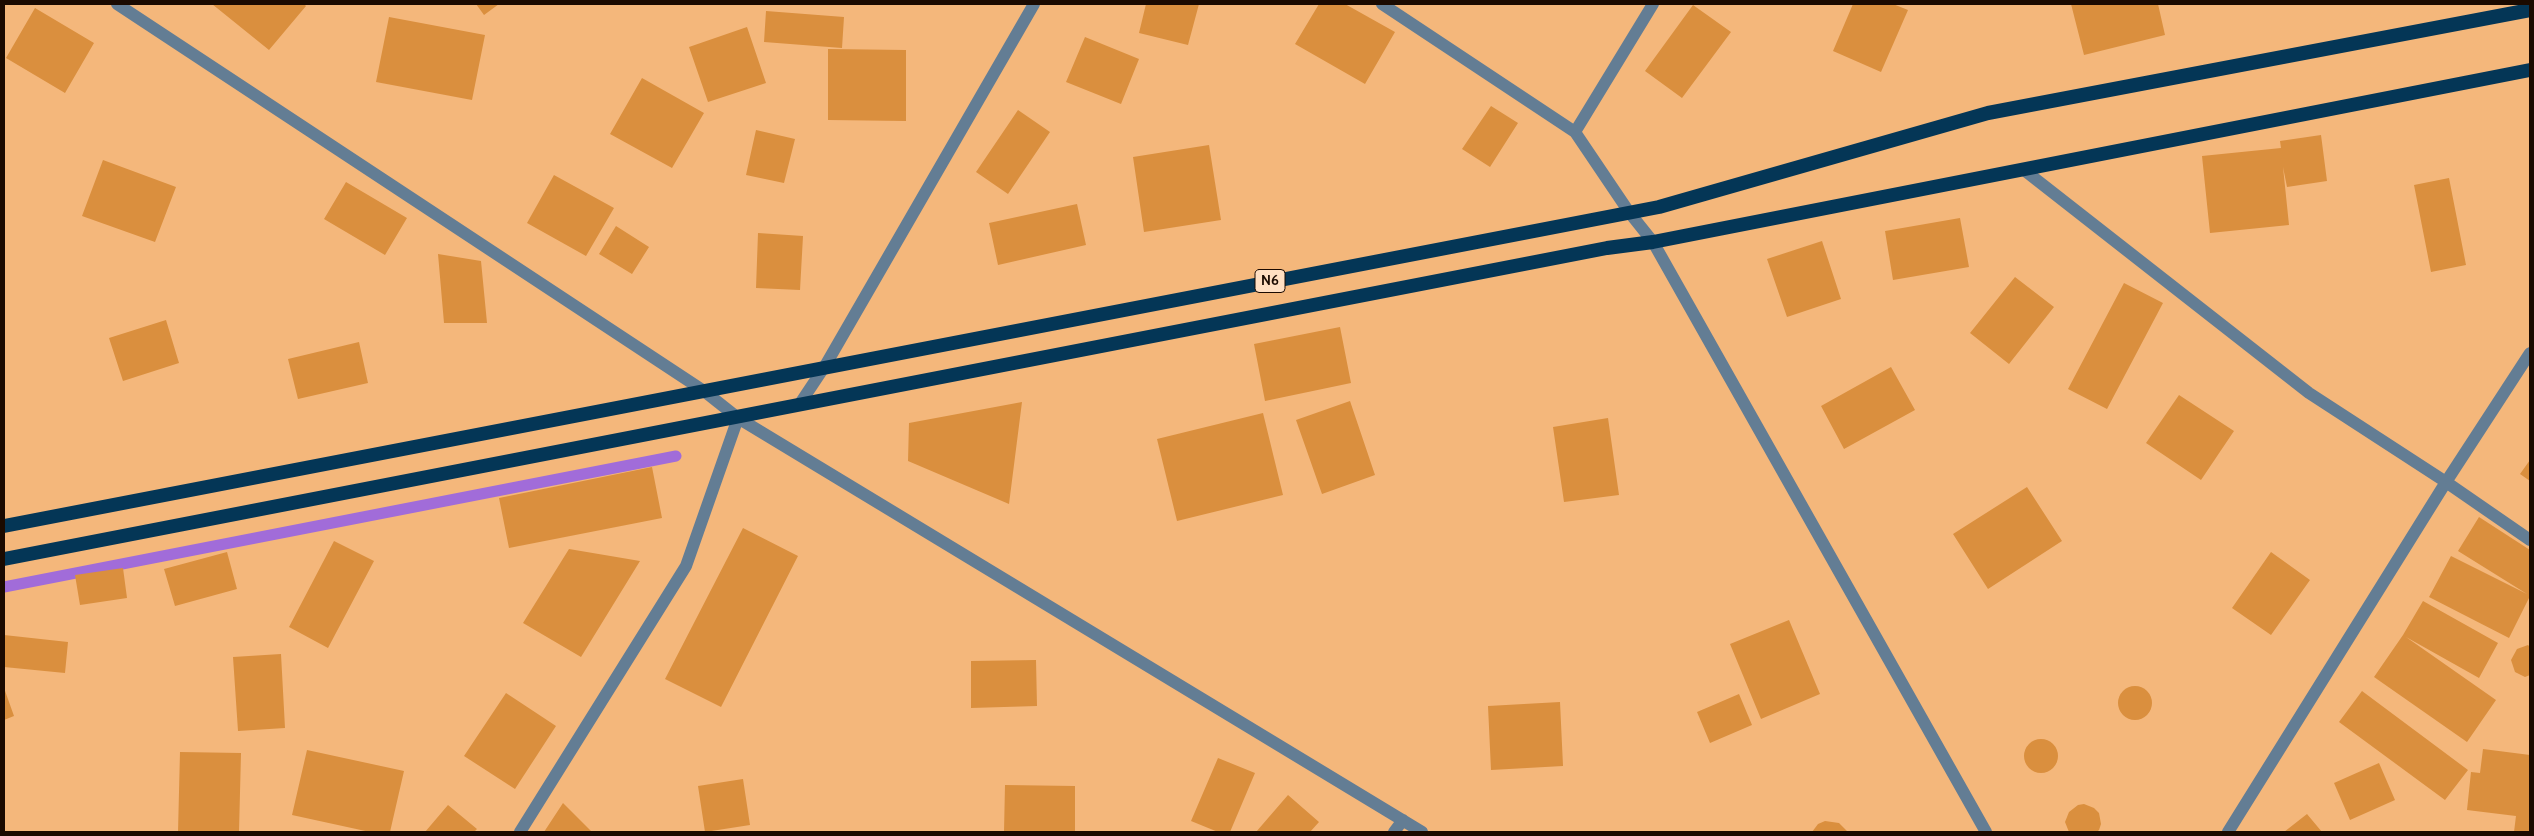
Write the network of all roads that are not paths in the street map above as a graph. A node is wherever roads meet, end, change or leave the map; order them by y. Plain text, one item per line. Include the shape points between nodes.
1 (117, 4) edge
2 (1034, 4) edge
3 (1382, 4) edge
4 (1653, 4) edge
5 (2530, 10) edge
6 (2530, 70) edge
7 (1575, 132) junction
8 (2024, 170) junction
9 (1629, 212) junction
10 (1653, 242) junction
11 (2530, 353) edge
12 (825, 366) junction
13 (704, 392) junction
14 (799, 405) junction
15 (738, 418) junction
16 (2446, 482) junction
17 (4, 526) edge
18 (2530, 540) edge
19 (4, 559) edge
20 (1403, 820) junction
21 (520, 832) edge
22 (1394, 832) edge
23 (1422, 832) edge
24 (1986, 832) edge
25 (2228, 832) edge

1 - 13 street
2 - 12 street
3 - 7 street
4 - 7 street
5 - 9 highway, N6 via 1988,113 1659,207
6 - 8 highway, N6
7 - 9 street
8 - 10 highway, N6
8 - 16 street via 2309,393
9 - 10 street
9 - 12 highway, N6
10 - 14 highway, N6 via 1607,248
10 - 24 street
11 - 16 street
12 - 13 highway, N6
12 - 14 street
13 - 15 street
13 - 17 highway, N6
14 - 15 highway, N6
15 - 19 highway, N6
15 - 20 street
15 - 21 street via 686,566
16 - 18 street
16 - 25 street
20 - 22 street
20 - 23 street

